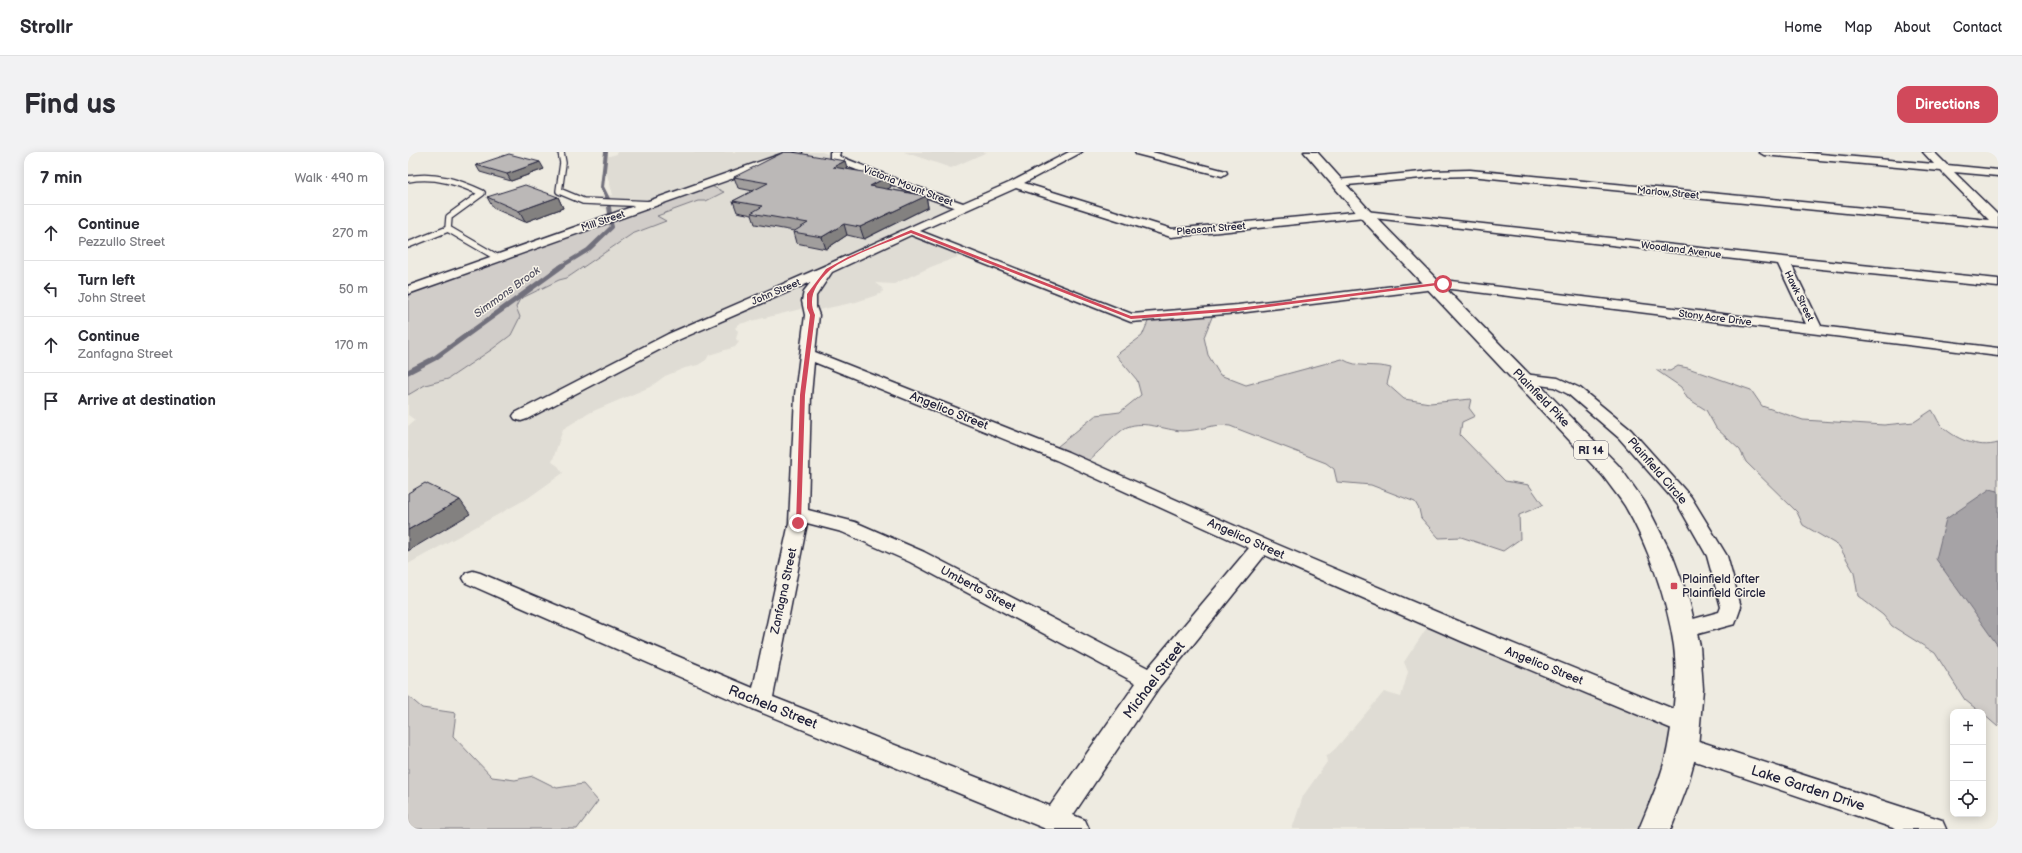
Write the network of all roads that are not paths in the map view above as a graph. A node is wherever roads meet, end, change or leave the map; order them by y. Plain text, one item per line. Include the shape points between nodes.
1 (561, 152) edge
2 (797, 152) edge
3 (835, 152) edge
4 (1077, 152) edge
5 (1140, 152) edge
6 (1310, 152) edge
7 (1764, 152) edge
8 (1928, 152) edge
9 (1944, 168) junction
10 (1222, 173) dead end
11 (1998, 173) edge
12 (408, 179) edge
13 (1338, 183) junction
14 (1015, 184) junction
15 (652, 204) junction
16 (964, 207) junction
17 (1365, 214) junction
18 (1998, 223) edge
19 (448, 229) junction
20 (911, 231) junction
21 (408, 245) edge
22 (498, 258) junction
23 (1783, 261) junction
24 (827, 270) junction
25 (1998, 283) edge
26 (1433, 285) junction
27 (408, 290) edge
28 (1816, 330) junction
29 (1998, 352) edge
30 (807, 354) junction
31 (1523, 379) junction
32 (521, 416) dead end
33 (798, 514) junction
34 (1262, 546) junction
35 (473, 578) dead end
36 (1683, 630) junction
37 (1151, 680) junction
38 (761, 702) junction
39 (1684, 736) junction
40 (1055, 820) junction
41 (1076, 829) edge
42 (1655, 829) edge
43 (1933, 829) edge

1 - 15 lane via 563,163 559,191 583,201
2 - 15 street, Mill Street
3 - 16 street, Victoria Mount Street via 834,157
4 - 14 street, John Street
5 - 10 street
6 - 13 main road, Plainfield Pike / RI 14
7 - 9 street
8 - 9 street
9 - 11 street
9 - 18 street
12 - 19 lane via 418,176 461,182 482,193 449,217
13 - 17 main road, Plainfield Pike / RI 14
13 - 18 street, Marlow Street via 1470,173
14 - 16 street, John Street
14 - 17 street, Pleasant Street via 1171,233
15 - 22 street, Mill Street
16 - 20 street, John Street
17 - 23 street, Woodland Avenue
17 - 26 main road, Plainfield Pike / RI 14
19 - 21 lane
19 - 22 lane
20 - 24 street, John Street
20 - 26 street, Stony Acre Drive via 1131,318 1238,309
22 - 27 street, Mill Street
23 - 25 street, Woodland Avenue
23 - 28 street, Hawk Street
24 - 30 street, Zanfagna Street via 809,294 812,315
24 - 32 street, John Street via 673,337
26 - 28 street, Stony Acre Drive via 1443,284
26 - 31 main road, Plainfield Pike / RI 14
28 - 29 street, Stony Acre Drive
30 - 33 street, Zanfagna Street
30 - 34 street, Angelico Street via 1062,456
31 - 36 main road, Plainfield Pike / RI 14 via 1611,471 1635,504 1661,557
31 - 36 street, Plainfield Circle via 1558,383 1574,391 1625,434 1685,501 1717,556 1731,607 1728,618
33 - 37 street, Umberto Street via 848,527 917,558
33 - 38 street, Zanfagna Street
34 - 37 street, Michael Street
34 - 39 street, Angelico Street via 1469,635
35 - 38 street, Rachela Street
36 - 39 main road, Plainfield Pike / RI 14 via 1687,646 1689,688
37 - 40 street, Michael Street
38 - 40 street, Rachela Street
39 - 42 main road, Plainfield Pike / RI 14 via 1672,787
39 - 43 street, Lake Garden Drive
40 - 41 street, Rachela Street

